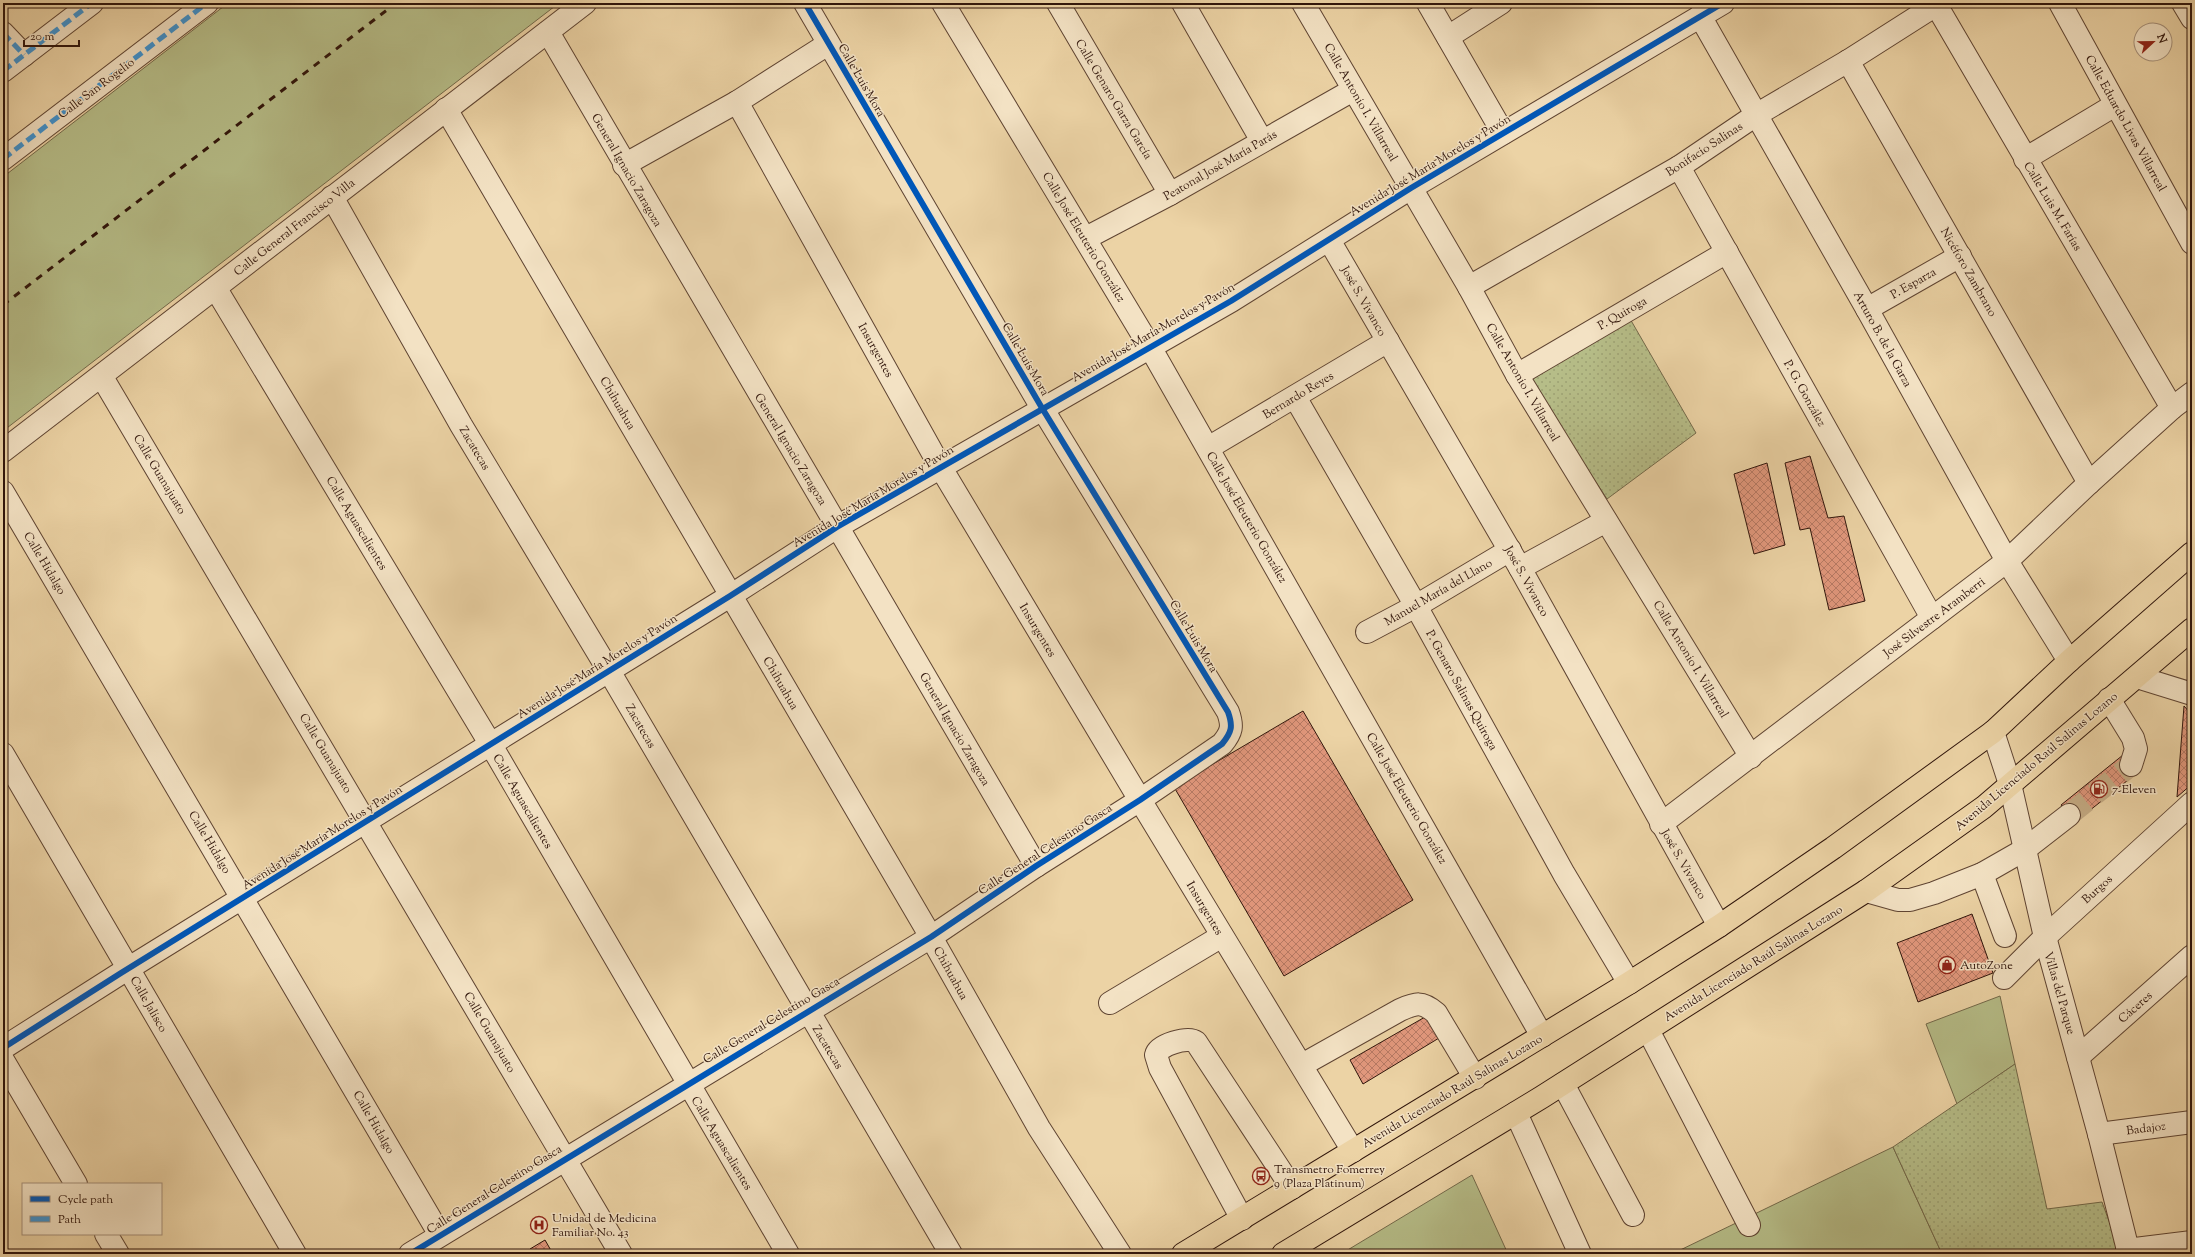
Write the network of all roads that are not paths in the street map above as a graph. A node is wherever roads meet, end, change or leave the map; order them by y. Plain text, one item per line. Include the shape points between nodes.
1 (92, 3) edge
2 (207, 3) edge
3 (585, 3) edge
4 (805, 3) edge
5 (943, 3) edge
6 (1058, 3) edge
7 (1183, 3) edge
8 (1303, 3) edge
9 (1428, 3) edge
10 (1501, 3) edge
11 (1723, 3) edge
12 (2060, 3) edge
13 (2183, 3) edge
14 (1935, 4) edge
15 (1700, 16) junction
16 (2192, 18) edge
17 (548, 32) junction
18 (3, 33) edge
19 (1448, 37) junction
20 (828, 44) junction
21 (24, 55) junction
22 (1848, 61) junction
23 (3, 71) edge
24 (1353, 90) junction
25 (737, 102) junction
26 (2115, 105) junction
27 (446, 109) junction
28 (1756, 115) junction
29 (1503, 133) junction
30 (1262, 141) junction
31 (3, 159) edge
32 (2025, 159) junction
33 (624, 165) junction
34 (1679, 167) junction
35 (1411, 188) junction
36 (1170, 194) junction
37 (332, 197) junction
38 (1086, 238) junction
39 (1329, 240) junction
40 (2192, 243) edge
41 (1727, 252) junction
42 (1960, 256) junction
43 (1469, 287) junction
44 (216, 289) junction
45 (1867, 309) junction
46 (1388, 341) junction
47 (1150, 346) junction
48 (1517, 375) junction
49 (102, 377) junction
50 (2192, 393) edge
51 (1295, 397) junction
52 (1042, 408) junction
53 (2172, 408) junction
54 (1208, 448) junction
55 (3, 451) edge
56 (941, 468) junction
57 (2089, 483) junction
58 (3, 492) edge
59 (1606, 521) junction
60 (837, 527) junction
61 (2192, 553) edge
62 (1515, 559) junction
63 (2007, 561) junction
64 (730, 596) junction
65 (1416, 606) junction
66 (1932, 618) junction
67 (2192, 629) edge
68 (1367, 632) dead end
69 (2069, 661) junction
70 (609, 671) junction
71 (2137, 677) junction
72 (2192, 694) edge
73 (2109, 699) junction
74 (1232, 724) joint
75 (1993, 732) junction
76 (491, 745) junction
77 (3, 754) edge
78 (1751, 757) junction
79 (2131, 765) tunnel mouth
80 (2010, 784) junction
81 (1140, 800) junction
82 (2192, 802) edge
83 (2069, 815) tunnel mouth
84 (367, 822) junction
85 (1661, 824) junction
86 (2024, 850) junction
87 (1036, 866) junction
88 (1982, 874) junction
89 (1866, 891) junction
90 (243, 898) junction
91 (1719, 926) junction
92 (1222, 936) junction
93 (2005, 936) dead end
94 (931, 937) junction
95 (2045, 937) junction
96 (2192, 956) edge
97 (128, 969) junction
98 (2004, 978) dead end
99 (1629, 983) junction
100 (1110, 1003) dead end
101 (807, 1011) junction
102 (1648, 1030) junction
103 (1542, 1036) junction
104 (3, 1048) edge
105 (2078, 1058) junction
106 (3, 1060) edge
107 (1302, 1065) junction
108 (1475, 1078) junction
109 (687, 1084) junction
110 (1563, 1084) junction
111 (1516, 1113) junction
112 (2192, 1122) edge
113 (2099, 1134) junction
114 (1353, 1151) junction
115 (564, 1158) junction
116 (75, 1183) edge
117 (1292, 1188) junction
118 (1633, 1215) dead end
119 (1242, 1219) junction
120 (1749, 1225) dead end
121 (107, 1235) edge
122 (440, 1235) junction
123 (2192, 1242) edge
124 (2128, 1252) edge
125 (118, 1254) edge
126 (295, 1254) edge
127 (410, 1254) edge
128 (621, 1254) edge
129 (788, 1254) edge
130 (951, 1254) edge
131 (1120, 1254) edge
132 (1184, 1254) edge
133 (1283, 1254) edge
134 (1580, 1254) edge

1 - 21 street
2 - 31 street, Calle San Rogelio
3 - 17 street, Calle General Francisco Villa
4 - 20 street, Calle Luis Mora
5 - 38 street, Calle José Eleuterio González
6 - 36 street, Calle Genaro Garza García
7 - 30 street
8 - 24 street, Calle Antonio I. Villarreal
9 - 19 street
10 - 19 street
11 - 15 street, Avenida José María Morelos y Pavón
12 - 26 street, Calle Eduardo Livas Villarreal
13 - 16 street
14 - 22 street, Bonifacio Salinas
14 - 32 street, Calle Luis M. Farías
15 - 28 street, Arturo B. de la Garza
15 - 29 street, Avenida José María Morelos y Pavón
17 - 27 street, Calle General Francisco Villa
17 - 33 street, General Ignacio Zaragoza
18 - 21 street
19 - 29 street
20 - 25 street
20 - 52 street, Calle Luis Mora
21 - 23 street
22 - 28 street, Bonifacio Salinas
22 - 42 street, Nicéforo Zambrano
24 - 30 street, Peatonal José María Parás
24 - 35 street, Calle Antonio I. Villarreal
25 - 33 street
25 - 56 street, Insurgentes
26 - 32 street
26 - 40 street, Calle Eduardo Livas Villarreal
27 - 37 street, Calle General Francisco Villa
27 - 64 street, Chihuahua
28 - 34 street, Bonifacio Salinas
28 - 45 street, Arturo B. de la Garza
29 - 35 street, Avenida José María Morelos y Pavón
30 - 36 street, Peatonal José María Parás
32 - 53 street, Calle Luis M. Farías
33 - 60 street, General Ignacio Zaragoza
34 - 41 street, P. G. González
34 - 43 street, Bonifacio Salinas
35 - 39 street, Avenida José María Morelos y Pavón
35 - 43 street, Calle Antonio I. Villarreal
36 - 38 street, Peatonal José María Parás
37 - 44 street, Calle General Francisco Villa
37 - 70 street, Zacatecas via 461,425
38 - 47 street, Calle José Eleuterio González
39 - 46 street, José S. Vivanco
39 - 47 street, Avenida José María Morelos y Pavón via 1231,301
41 - 48 street, P. Quiroga
41 - 66 street, P. G. González
42 - 45 street, P. Esparza
42 - 57 street, Nicéforo Zambrano
43 - 48 street, Calle Antonio I. Villarreal
44 - 49 street, Calle General Francisco Villa
44 - 76 street, Calle Aguascalientes
45 - 63 street, Arturo B. de la Garza
46 - 51 street, Bernardo Reyes
46 - 62 street, José S. Vivanco
47 - 52 street, Avenida José María Morelos y Pavón
47 - 54 street, Calle José Eleuterio González
48 - 59 street, Calle Antonio I. Villarreal
49 - 55 street, Calle General Francisco Villa
49 - 84 street, Calle Guanajuato
50 - 53 street, José Silvestre Aramberri
51 - 54 street, Bernardo Reyes
51 - 65 street, P. Genaro Salinas Quiroga
52 - 56 street, Avenida José María Morelos y Pavón
52 - 74 street, Calle Luis Mora via 1224,706
53 - 57 street, José Silvestre Aramberri
54 - 103 street, Calle José Eleuterio González
56 - 60 street, Avenida José María Morelos y Pavón
56 - 81 street, Insurgentes
57 - 63 street, José Silvestre Aramberri
58 - 90 street, Calle Hidalgo
59 - 62 street, Manuel María del Llano
59 - 78 street, Calle Antonio I. Villarreal
60 - 64 street, Avenida José María Morelos y Pavón
60 - 87 street, General Ignacio Zaragoza
61 - 69 main road, Avenida Licenciado Raúl Salinas Lozano
62 - 65 street, Manuel María del Llano
62 - 85 street, José S. Vivanco
63 - 66 street, José Silvestre Aramberri
63 - 69 street, Arturo B. de la Garza
64 - 70 street, Avenida José María Morelos y Pavón
64 - 94 street, Chihuahua
65 - 68 street, Manuel María del Llano
65 - 99 street, P. Genaro Salinas Quiroga via 1564,874
66 - 78 street, José Silvestre Aramberri
67 - 71 main road, Avenida Licenciado Raúl Salinas Lozano
69 - 75 main road, Avenida Licenciado Raúl Salinas Lozano
70 - 76 street, Avenida José María Morelos y Pavón
70 - 101 street, Zacatecas
71 - 72 street
71 - 73 main road, Avenida Licenciado Raúl Salinas Lozano
73 - 79 street via 2133,738 2136,749
73 - 80 main road, Avenida Licenciado Raúl Salinas Lozano
74 - 81 street, Calle General Celestino Gasca via 1230,735 1222,744
75 - 80 street, Villas del Parque
75 - 91 main road, Avenida Licenciado Raúl Salinas Lozano via 1839,844
76 - 84 street, Avenida José María Morelos y Pavón
76 - 109 street, Calle Aguascalientes
77 - 97 street, Calle Jalisco
78 - 85 street, José Silvestre Aramberri
80 - 86 street, Villas del Parque
80 - 89 main road, Avenida Licenciado Raúl Salinas Lozano via 1977,812
81 - 87 street, Calle General Celestino Gasca
81 - 92 street, Insurgentes
82 - 95 street, Burgos
83 - 86 street
84 - 90 street, Avenida José María Morelos y Pavón
84 - 115 street, Calle Guanajuato
85 - 91 street, José S. Vivanco
86 - 88 street
86 - 95 street, Villas del Parque
87 - 94 street, Calle General Celestino Gasca
88 - 89 street via 1910,900 1898,900
88 - 93 street
89 - 102 main road, Avenida Licenciado Raúl Salinas Lozano
90 - 97 street, Avenida José María Morelos y Pavón
90 - 122 street, Calle Hidalgo
91 - 99 main road, Avenida Licenciado Raúl Salinas Lozano
92 - 100 street
92 - 107 street, Insurgentes
94 - 101 street, Calle General Celestino Gasca
94 - 131 street, Chihuahua via 1039,1128
95 - 98 street, Burgos
95 - 105 street, Villas del Parque
96 - 105 street, Cáceres
97 - 104 street, Avenida José María Morelos y Pavón
97 - 126 street, Calle Jalisco
99 - 103 main road, Avenida Licenciado Raúl Salinas Lozano
101 - 109 street, Calle General Celestino Gasca
101 - 130 street, Zacatecas
102 - 110 main road, Avenida Licenciado Raúl Salinas Lozano
102 - 120 street
103 - 108 main road, Avenida Licenciado Raúl Salinas Lozano
105 - 113 street, Villas del Parque
106 - 116 street
107 - 108 street via 1414,1004 1426,1005 1436,1013
107 - 114 street, Insurgentes
108 - 114 main road, Avenida Licenciado Raúl Salinas Lozano
109 - 115 street, Calle General Celestino Gasca
109 - 129 street, Calle Aguascalientes
110 - 111 main road, Avenida Licenciado Raúl Salinas Lozano
110 - 118 street
111 - 133 main road, Avenida Licenciado Raúl Salinas Lozano
111 - 134 street
112 - 113 street, Badajoz
113 - 124 street, Villas del Parque
114 - 117 main road, Avenida Licenciado Raúl Salinas Lozano
115 - 122 street, Calle General Celestino Gasca
115 - 128 street, Calle Guanajuato
117 - 119 main road, Avenida Licenciado Raúl Salinas Lozano
117 - 119 street via 1196,1042 1182,1040 1160,1049 1156,1055 1160,1068
119 - 132 main road, Avenida Licenciado Raúl Salinas Lozano
121 - 125 street
122 - 127 street, Calle General Celestino Gasca
123 - 124 street

